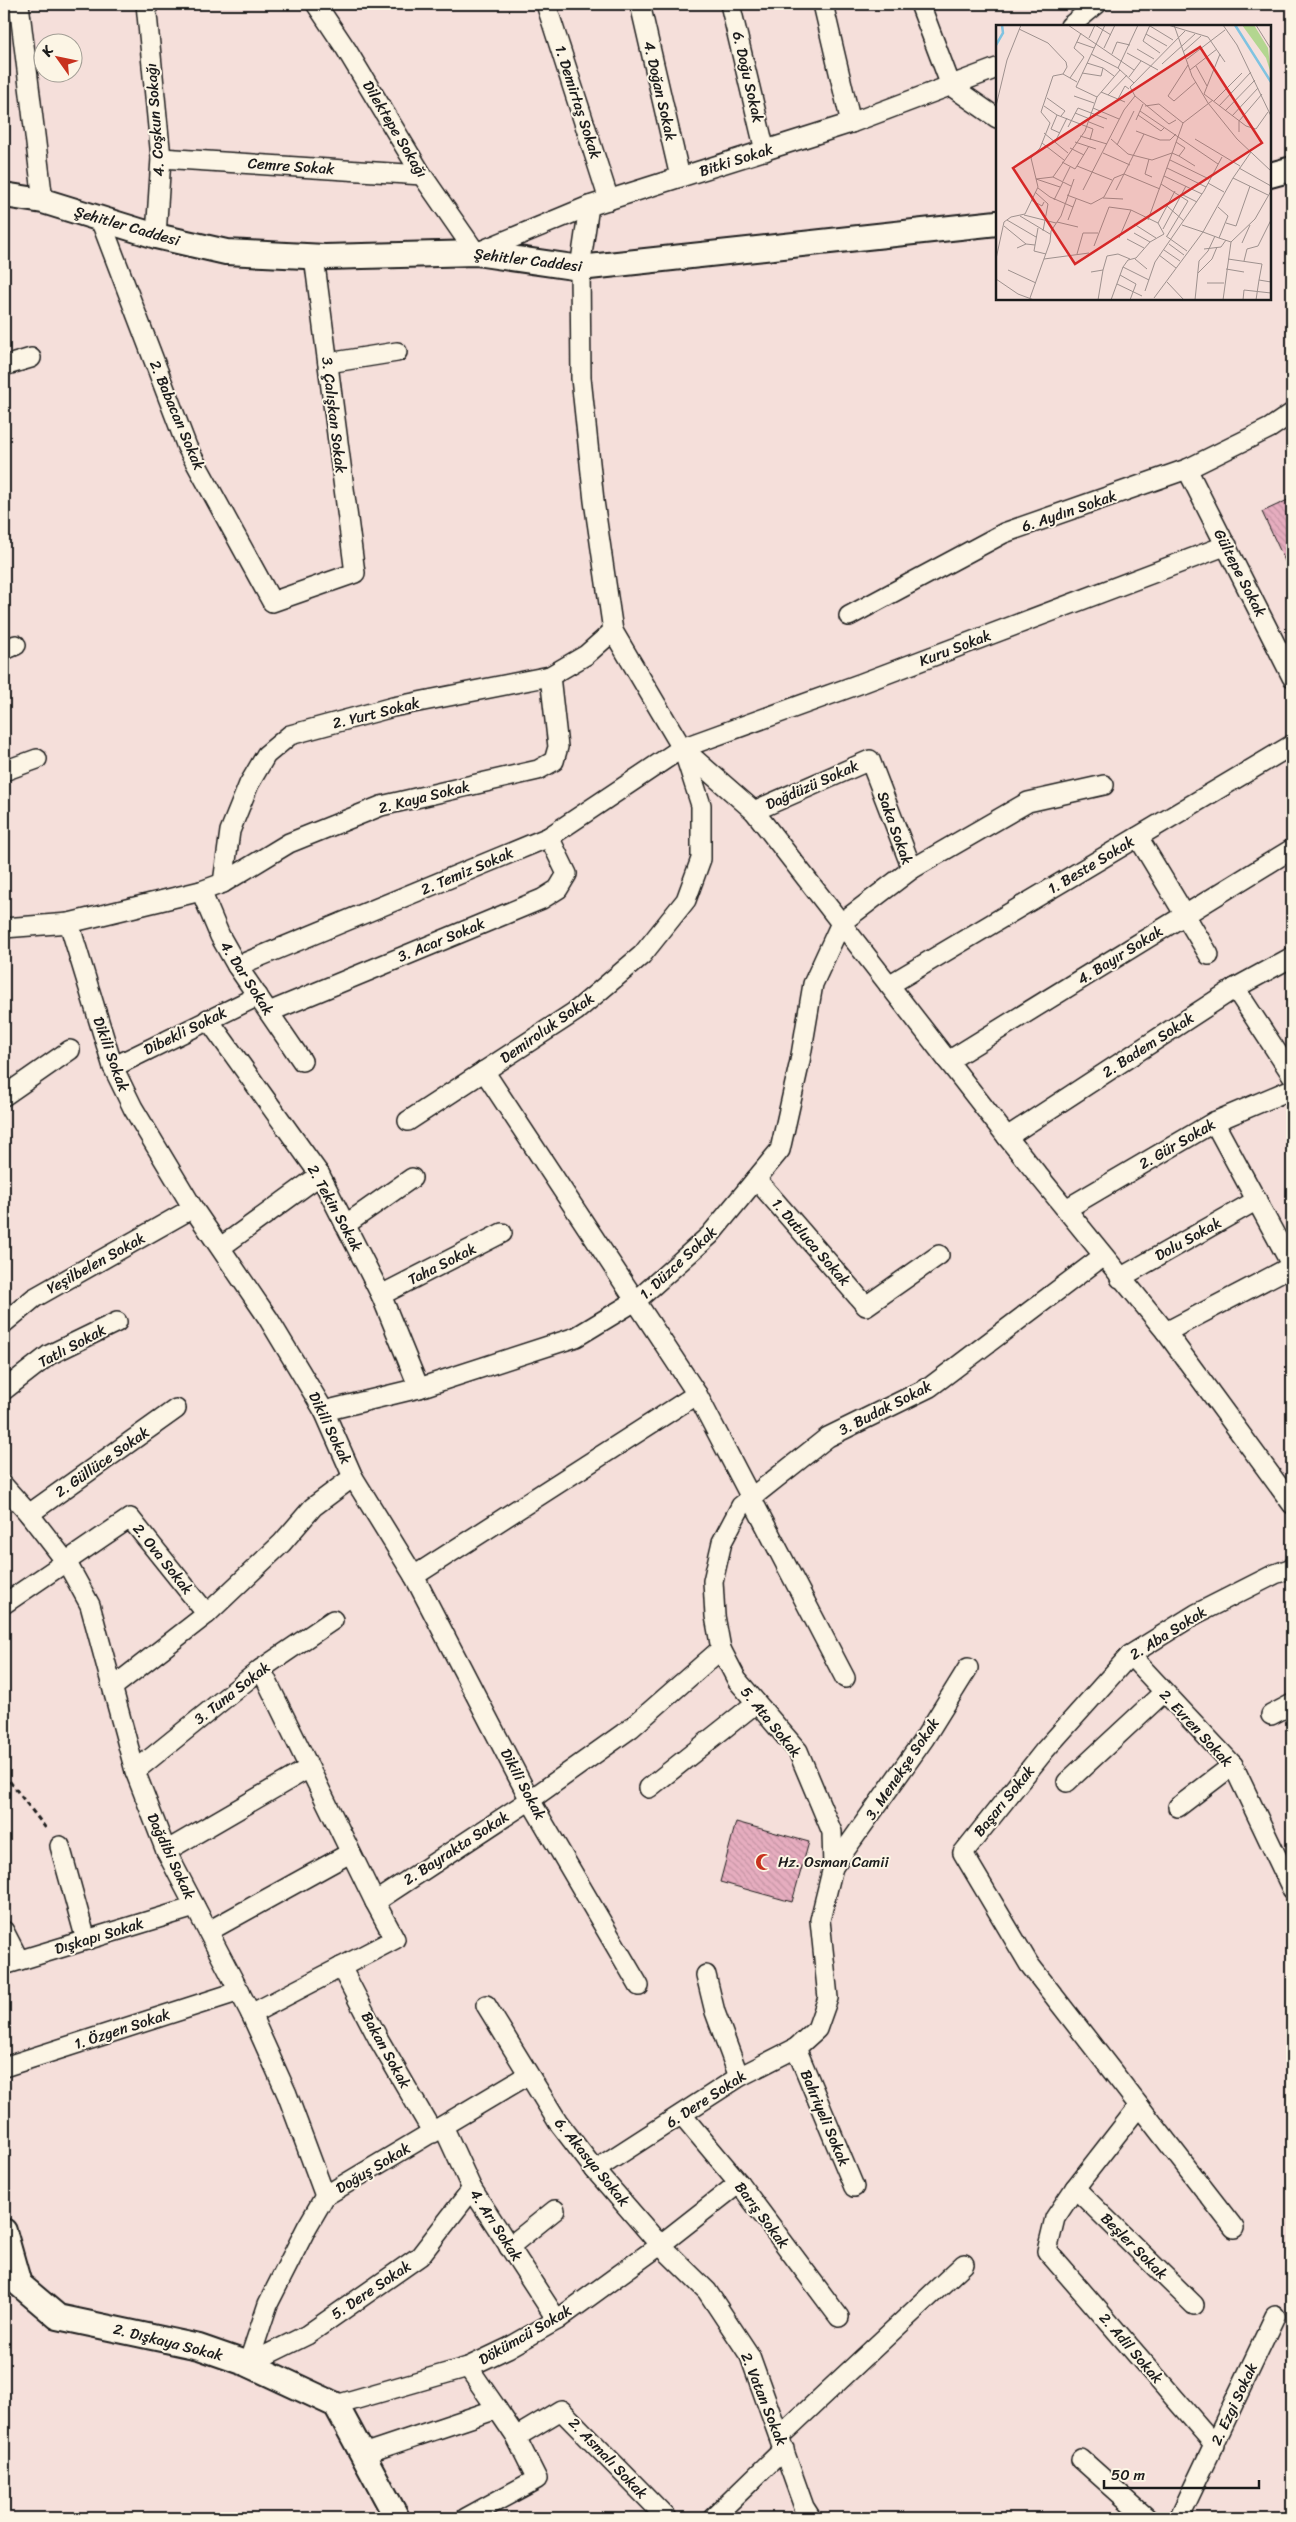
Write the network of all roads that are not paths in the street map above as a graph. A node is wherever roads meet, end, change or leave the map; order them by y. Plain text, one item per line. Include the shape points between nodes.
1 (19, 4) edge
2 (146, 4) edge
3 (316, 4) edge
4 (546, 4) edge
5 (640, 4) edge
6 (730, 4) edge
7 (823, 4) edge
8 (920, 4) edge
9 (1097, 4) edge
10 (1071, 25) edge
11 (996, 68) edge
12 (950, 86) junction
13 (996, 117) edge
14 (851, 123) junction
15 (765, 151) junction
16 (161, 158) junction
17 (1292, 169) edge
18 (422, 175) junction
19 (1271, 175) edge
20 (680, 177) junction
21 (4, 195) edge
22 (609, 200) junction
23 (43, 201) junction
24 (589, 206) junction
25 (100, 219) junction
26 (996, 224) edge
27 (156, 236) junction
28 (476, 253) junction
29 (314, 257) junction
30 (580, 268) junction
31 (397, 352) dead end
32 (31, 358) dead end
33 (328, 363) junction
34 (4, 366) edge
35 (1292, 413) edge
36 (1187, 470) junction
37 (1227, 545) junction
38 (355, 573) joint
39 (849, 616) dead end
40 (613, 631) junction
41 (550, 676) junction
42 (1292, 677) edge
43 (1292, 745) edge
44 (682, 748) junction
45 (38, 759) dead end
46 (870, 760) joint
47 (4, 771) edge
48 (1104, 785) dead end
49 (754, 811) junction
50 (549, 836) junction
51 (1138, 837) junction
52 (1292, 849) edge
53 (912, 869) junction
54 (222, 884) junction
55 (200, 891) junction
56 (1184, 916) junction
57 (69, 923) junction
58 (841, 923) junction
59 (4, 928) edge
60 (1209, 955) dead end
61 (1292, 957) edge
62 (237, 966) junction
63 (889, 985) junction
64 (1235, 988) junction
65 (258, 996) junction
66 (269, 1012) junction
67 (208, 1019) junction
68 (70, 1050) dead end
69 (302, 1061) dead end
70 (948, 1061) junction
71 (113, 1067) junction
72 (484, 1071) junction
73 (1292, 1075) edge
74 (1292, 1089) edge
75 (4, 1096) edge
76 (408, 1121) dead end
77 (1214, 1122) junction
78 (1007, 1137) junction
79 (320, 1175) junction
80 (412, 1178) dead end
81 (756, 1179) junction
82 (1257, 1200) junction
83 (193, 1208) junction
84 (1066, 1209) junction
85 (345, 1224) junction
86 (502, 1234) dead end
87 (221, 1247) junction
88 (939, 1255) dead end
89 (1103, 1256) junction
90 (1292, 1266) edge
91 (1120, 1278) junction
92 (382, 1295) junction
93 (637, 1300) junction
94 (4, 1322) edge
95 (117, 1322) dead end
96 (1166, 1332) junction
97 (419, 1388) junction
98 (4, 1390) edge
99 (697, 1394) junction
100 (176, 1409) dead end
101 (324, 1411) junction
102 (353, 1477) junction
103 (5, 1489) edge
104 (746, 1502) junction
105 (1292, 1504) edge
106 (29, 1514) junction
107 (67, 1563) junction
108 (1292, 1568) edge
109 (414, 1576) junction
110 (4, 1604) edge
111 (207, 1614) junction
112 (333, 1620) dead end
113 (721, 1649) junction
114 (1130, 1655) junction
115 (968, 1668) dead end
116 (261, 1669) junction
117 (846, 1678) dead end
118 (113, 1688) junction
119 (1163, 1693) junction
120 (756, 1703) junction
121 (1292, 1704) edge
122 (1271, 1716) dead end
123 (1045, 1750) joint
124 (1233, 1765) junction
125 (309, 1768) junction
126 (136, 1771) junction
127 (1067, 1782) dead end
128 (649, 1788) dead end
129 (530, 1800) junction
130 (1178, 1807) dead end
131 (60, 1846) road end
132 (166, 1851) junction
133 (350, 1853) junction
134 (833, 1868) junction
135 (1292, 1889) edge
136 (375, 1902) junction
137 (195, 1907) junction
138 (4, 1931) edge
139 (209, 1931) junction
140 (86, 1940) junction
141 (12, 1962) edge
142 (341, 1967) junction
143 (706, 1976) dead end
144 (639, 1986) dead end
145 (240, 1991) junction
146 (486, 2005) dead end
147 (251, 2014) junction
148 (818, 2030) joint
149 (796, 2048) junction
150 (4, 2067) edge
151 (528, 2075) junction
152 (739, 2077) junction
153 (1139, 2106) junction
154 (682, 2115) junction
155 (438, 2129) junction
156 (595, 2170) junction
157 (739, 2183) junction
158 (854, 2187) dead end
159 (1075, 2188) junction
160 (472, 2189) junction
161 (325, 2196) junction
162 (555, 2210) dead end
163 (1234, 2228) dead end
164 (4, 2231) edge
165 (660, 2245) junction
166 (509, 2247) junction
167 (964, 2264) dead end
168 (1194, 2305) dead end
169 (1275, 2316) dead end
170 (839, 2317) dead end
171 (556, 2320) junction
172 (248, 2364) junction
173 (468, 2367) junction
174 (336, 2405) junction
175 (496, 2409) junction
176 (516, 2437) junction
177 (782, 2442) junction
178 (1215, 2445) junction
179 (362, 2454) junction
180 (1081, 2459) dead end
181 (397, 2518) edge
182 (466, 2518) edge
183 (667, 2518) edge
184 (713, 2518) edge
185 (811, 2518) edge
186 (1147, 2518) edge
187 (1179, 2518) edge

1 - 23 street
2 - 16 street, 4. Coşkun Sokağı
3 - 18 street, Dilektepe Sokağı
4 - 22 street, 1. Demirtaş Sokak
5 - 20 street, 4. Doğan Sokak
6 - 15 street, 6. Doğu Sokak
7 - 14 street
8 - 12 street
9 - 10 street
11 - 12 street, Bitki Sokak
12 - 13 street
12 - 14 street, Bitki Sokak
14 - 15 street, Bitki Sokak
15 - 20 street, Bitki Sokak
16 - 18 street, Cemre Sokak
16 - 27 street, 4. Coşkun Sokağı
17 - 19 street
18 - 28 street, Dilektepe Sokağı
20 - 22 street, Bitki Sokak
21 - 23 street, Şehitler Caddesi
22 - 24 street, Bitki Sokak
23 - 25 street, Şehitler Caddesi
24 - 28 street, Bitki Sokak
24 - 30 street
25 - 27 street, Şehitler Caddesi
25 - 38 street, 2. Babacan Sokak via 187,447 272,602
26 - 30 street, Şehitler Caddesi
27 - 29 street, Şehitler Caddesi via 226,252
28 - 29 street, Şehitler Caddesi
28 - 30 street, Şehitler Caddesi
29 - 33 street, 3. Çalışkan Sokak
30 - 40 street via 581,378 594,501
31 - 33 street
32 - 34 street
33 - 38 street, 3. Çalışkan Sokak
35 - 36 street, 6. Aydın Sokak via 1270,428
36 - 37 street, Gültepe Sokak
36 - 39 street, 6. Aydın Sokak via 1004,533
37 - 42 street, Gültepe Sokak
37 - 44 street, Kuru Sokak
40 - 41 street, 2. Yurt Sokak via 586,655
40 - 44 street
41 - 54 street, 2. Yurt Sokak via 394,707 290,736 266,756 249,784 230,831
41 - 54 street, 2. Kaya Sokak via 558,747 554,761 538,770 381,806 289,843
43 - 51 street, 1. Beste Sokak
44 - 49 street
44 - 50 street, 2. Temiz Sokak
44 - 72 street, Demiroluk Sokak via 701,805 702,858 686,900 642,955 576,1011
45 - 47 street
46 - 49 street, Dağdüzü Sokak
46 - 53 street, Saka Sokak
48 - 53 street via 1028,802
49 - 58 street
50 - 62 street, 2. Temiz Sokak
50 - 66 street, 3. Acar Sokak via 567,874 558,889 542,899
51 - 56 street
51 - 63 street, 1. Beste Sokak
52 - 56 street, 4. Bayır Sokak
53 - 58 street, Saka Sokak
54 - 55 street
55 - 57 street
55 - 62 street, 4. Dar Sokak
56 - 60 street
56 - 70 street, 4. Bayır Sokak
57 - 59 street
57 - 71 street, Dikili Sokak
58 - 63 street
58 - 81 street, 1. Düzce Sokak via 813,984 780,1150
61 - 64 street, 2. Badem Sokak
62 - 65 street, 4. Dar Sokak
63 - 70 street
64 - 73 street
64 - 78 street, 2. Badem Sokak
65 - 66 street, 4. Dar Sokak
65 - 67 street, Dibekli Sokak
66 - 69 street, 4. Dar Sokak
67 - 71 street, Dibekli Sokak
67 - 79 street, 2. Tekin Sokak
68 - 75 street
70 - 78 street
71 - 83 street, Dikili Sokak via 133,1108
72 - 76 street, Demiroluk Sokak
72 - 93 street
74 - 77 street, 2. Gür Sokak
77 - 82 street
77 - 84 street, 2. Gür Sokak
78 - 84 street
79 - 85 street, 2. Tekin Sokak
79 - 87 street
80 - 85 street
81 - 88 street, 1. Dutluca Sokak via 866,1306
81 - 93 street, 1. Düzce Sokak via 710,1235
82 - 90 street
82 - 91 street, Dolu Sokak
83 - 87 street, Dikili Sokak
83 - 94 street, Yeşilbelen Sokak via 34,1298
84 - 89 street
85 - 92 street, 2. Tekin Sokak
86 - 92 street, Taha Sokak
87 - 101 street, Dikili Sokak
89 - 91 street
89 - 104 street, 3. Budak Sokak via 930,1387 828,1437
90 - 96 street
91 - 96 street
92 - 97 street, 2. Tekin Sokak
93 - 97 street, 1. Düzce Sokak via 576,1337
93 - 99 street
95 - 98 street, Tatlı Sokak via 49,1355
96 - 105 street
97 - 101 street, 1. Düzce Sokak
99 - 104 street
99 - 109 street
100 - 106 street, 2. Güllüce Sokak
101 - 102 street, Dikili Sokak
102 - 109 street, Dikili Sokak
102 - 111 street via 313,1507 282,1543
103 - 106 street, Dağdibi Sokak
104 - 113 street, 5. Ata Sokak via 722,1542 713,1580
104 - 117 street
106 - 107 street, Dağdibi Sokak
107 - 110 street
107 - 111 street, 2. Ova Sokak via 130,1518
107 - 118 street, Dağdibi Sokak via 90,1605
108 - 114 street, 2. Aba Sokak via 1196,1614
109 - 129 street, Dikili Sokak
111 - 118 street
112 - 116 street, 3. Tuna Sokak
113 - 120 street, 5. Ata Sokak via 737,1680
113 - 129 street, 2. Bayrakta Sokak via 631,1728
114 - 119 street, 2. Evren Sokak
114 - 123 street, 2. Aba Sokak
115 - 134 street, 3. Menekşe Sokak via 924,1739
116 - 125 street
116 - 126 street, 3. Tuna Sokak
118 - 126 street, Dağdibi Sokak
119 - 124 street, 2. Evren Sokak
119 - 127 street
120 - 128 street
120 - 134 street, 5. Ata Sokak via 798,1751 832,1832
121 - 122 street
123 - 153 street, Başarı Sokak via 963,1853 1029,1964
124 - 130 street
124 - 135 street, 2. Evren Sokak
125 - 132 street
125 - 133 street
126 - 132 street, Dağdibi Sokak
129 - 136 street, 2. Bayrakta Sokak
129 - 144 street, Dikili Sokak
131 - 140 street
132 - 137 street, Dağdibi Sokak
133 - 136 street
133 - 139 street
134 - 148 street, 5. Ata Sokak via 820,1920 828,1998
136 - 142 street via 395,1939
137 - 139 street, Dağdibi Sokak
137 - 140 street, Dışkapı Sokak
138 - 141 street
139 - 145 street, Dağdibi Sokak
140 - 141 street, Dışkapı Sokak
142 - 147 street
142 - 155 street, Bakan Sokak via 379,2040
143 - 152 street via 715,2012
145 - 147 street, Dağdibi Sokak
145 - 150 street, 1. Özgen Sokak
146 - 151 street, 6. Akasya Sokak
147 - 161 street, Dağdibi Sokak via 287,2094
148 - 149 street, 6. Dere Sokak
149 - 152 street, 6. Dere Sokak
149 - 158 street, Bahriyeli Sokak
151 - 155 street, Doğuş Sokak
151 - 156 street, 6. Akasya Sokak via 558,2122
152 - 154 street, 6. Dere Sokak
153 - 159 street
153 - 163 street
154 - 156 street, 6. Dere Sokak
154 - 157 street, Barış Sokak
155 - 160 street, 4. Arı Sokak
155 - 161 street, Doğuş Sokak
156 - 165 street, 6. Akasya Sokak
157 - 165 street, Dökümcü Sokak
157 - 170 street, Barış Sokak
159 - 168 street, Beşler Sokak
159 - 178 street, 2. Adil Sokak via 1055,2218 1047,2251
160 - 166 street, 4. Arı Sokak
160 - 172 street, 5. Dere Sokak via 420,2256 306,2334
161 - 172 street, Doğuş Sokak via 268,2304
162 - 166 street
164 - 172 street, 2. Dışkaya Sokak via 19,2284 58,2317 199,2347
165 - 171 street, Dökümcü Sokak
165 - 177 street, 2. Vatan Sokak via 707,2291 750,2356
166 - 171 street, 4. Arı Sokak
167 - 177 street
169 - 178 street, 2. Ezgi Sokak
171 - 173 street, Dökümcü Sokak
172 - 174 street, 2. Dışkaya Sokak
173 - 174 street, Dökümcü Sokak
173 - 175 street
174 - 179 street
175 - 176 street
175 - 179 street
176 - 182 street via 537,2479
176 - 183 street, 2. Asmalı Sokak via 561,2410
177 - 184 street
177 - 185 street, 2. Vatan Sokak via 804,2507
178 - 187 street, 2. Ezgi Sokak
179 - 181 street
180 - 186 street

